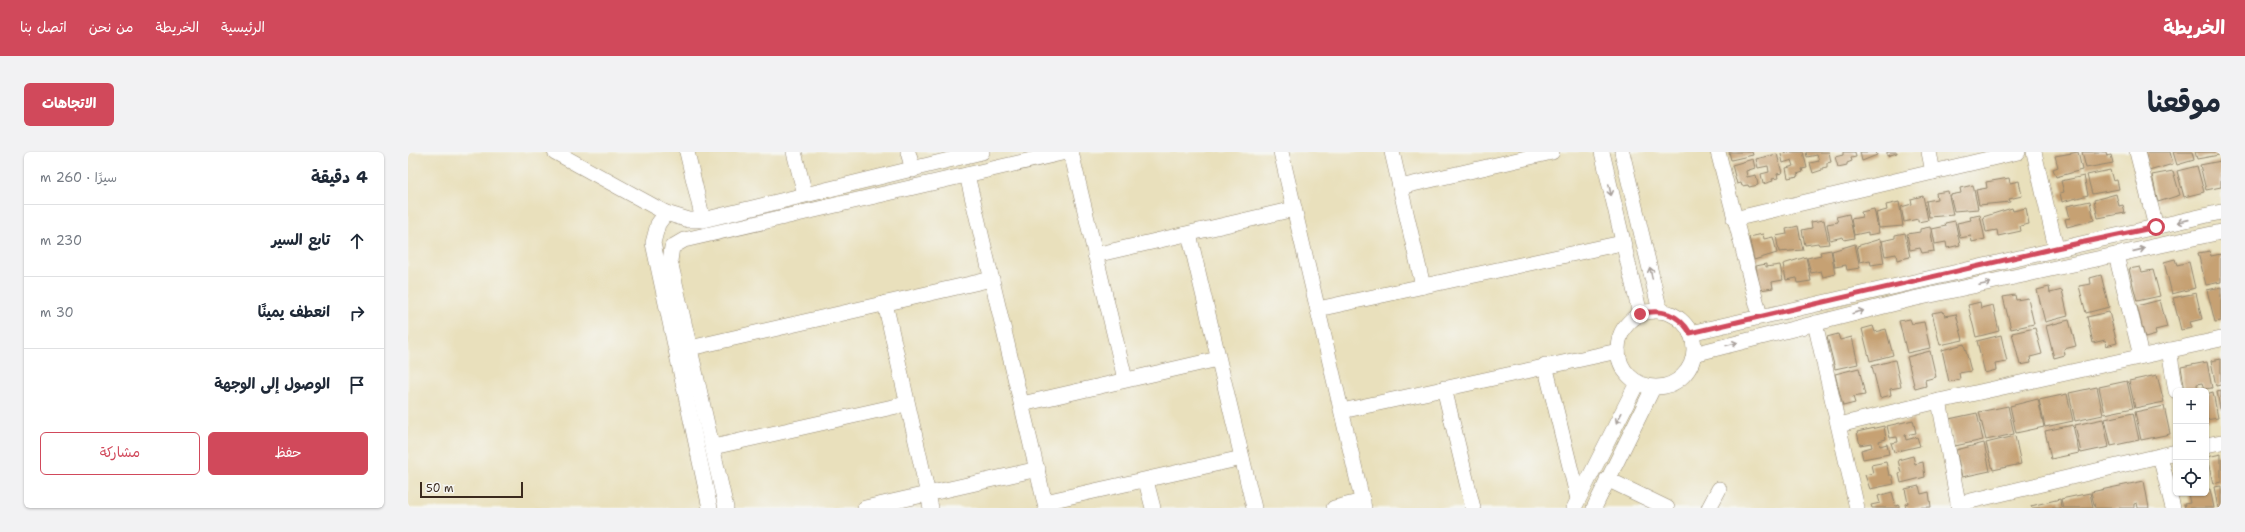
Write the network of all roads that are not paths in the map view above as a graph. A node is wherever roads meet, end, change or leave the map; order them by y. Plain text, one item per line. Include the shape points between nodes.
1 (555, 152) edge
2 (687, 152) edge
3 (794, 152) edge
4 (908, 152) edge
5 (982, 152) edge
6 (1066, 152) edge
7 (1071, 152) edge
8 (1281, 152) edge
9 (1392, 152) edge
10 (1552, 152) edge
11 (1602, 152) edge
12 (1622, 152) edge
13 (1718, 152) edge
14 (1929, 152) edge
15 (2018, 152) edge
16 (2034, 152) edge
17 (2137, 152) edge
18 (913, 170) junction
19 (1934, 172) junction
20 (967, 175) junction
21 (1400, 187) junction
22 (805, 194) junction
23 (1294, 209) junction
24 (2221, 212) edge
25 (666, 214) junction
26 (703, 220) junction
27 (1734, 220) junction
28 (2156, 227) junction
29 (2221, 232) edge
30 (1189, 234) junction
31 (1622, 242) junction
32 (2056, 248) junction
33 (1095, 255) junction
34 (2116, 255) junction
35 (992, 279) junction
36 (1904, 285) junction
37 (1423, 286) junction
38 (1908, 300) junction
39 (885, 303) junction
40 (1318, 309) junction
41 (1660, 311) junction
42 (1640, 314) junction
43 (1760, 316) junction
44 (1815, 323) junction
45 (1690, 333) junction
46 (2221, 340) edge
47 (690, 348) junction
48 (1618, 350) junction
49 (2169, 350) junction
50 (1694, 354) junction
51 (2141, 356) junction
52 (1218, 359) junction
53 (1545, 365) junction
54 (1125, 379) junction
55 (1637, 383) junction
56 (1444, 388) junction
57 (1653, 388) junction
58 (2175, 388) edge
59 (1939, 401) junction
60 (906, 404) junction
61 (1022, 404) junction
62 (1342, 411) junction
63 (1839, 425) junction
64 (2221, 442) edge
65 (2209, 444) edge
66 (713, 447) junction
67 (2173, 453) edge
68 (2160, 456) junction
69 (1242, 458) junction
70 (1038, 468) junction
71 (1607, 479) junction
72 (1146, 481) junction
73 (1719, 489) dead end
74 (930, 501) edge
75 (1576, 503) edge
76 (1045, 505) edge
77 (1364, 505) edge
78 (1959, 506) edge
79 (710, 508) edge
80 (726, 508) edge
81 (865, 508) edge
82 (1152, 508) edge
83 (1254, 508) edge
84 (1334, 508) edge
85 (1473, 508) edge
86 (1594, 508) edge
87 (1667, 508) edge
88 (1709, 508) edge
89 (1857, 508) edge
90 (2173, 508) edge

1 - 25 street
2 - 26 street
3 - 22 street
4 - 18 street
5 - 18 street
6 - 20 street
7 - 33 street
8 - 23 street
9 - 21 street
10 - 21 street
11 -> 31 street
41 -> 12 street
13 - 27 street
14 - 19 street
15 - 19 street
16 - 32 street
17 - 28 street
18 - 22 street
19 - 27 street
20 - 35 street
20 - 47 street via 677,242 672,247 670,261
21 - 37 street
22 - 26 street
23 - 30 street
23 - 40 street
24 -> 28 street
25 - 26 street via 690,220
25 - 79 street via 658,224 653,243
27 - 43 street
28 - 32 street
34 -> 29 street
30 - 33 street
30 - 52 street
31 - 37 street
31 - 42 street
32 - 36 street
33 - 54 street
38 -> 34 street
34 - 51 street
35 - 39 street
35 - 61 street
36 - 38 street
36 - 43 street
37 - 40 street
44 -> 38 street
39 - 47 street
39 - 60 street
40 - 62 street
41 - 42 street
41 - 45 street via 1681,320
42 - 48 street via 1626,325 1621,333
43 - 45 street
50 -> 44 street
44 - 63 street
45 - 50 street
46 - 49 street
47 - 66 street
48 - 53 street
48 - 55 street via 1621,366
49 - 51 street
49 - 58 street
50 - 57 street via 1689,370 1680,379 1670,385
51 - 59 street
52 - 54 street
52 - 69 street
53 - 56 street
53 - 75 street
54 - 61 street
55 - 57 street
55 -> 75 street
56 - 62 street
56 - 85 street
57 - 71 street
59 - 63 street
59 - 78 street
60 - 66 street
60 - 74 street
61 - 70 street
62 - 77 street
63 - 89 street
64 - 65 street
66 - 80 street
67 - 68 street
68 - 78 street
68 - 90 street
69 - 72 street
69 - 83 street
70 - 74 street
70 - 76 street
71 - 86 street
71 - 87 street
72 - 76 street
72 - 82 street
73 - 88 street
74 - 81 street
77 - 84 street

